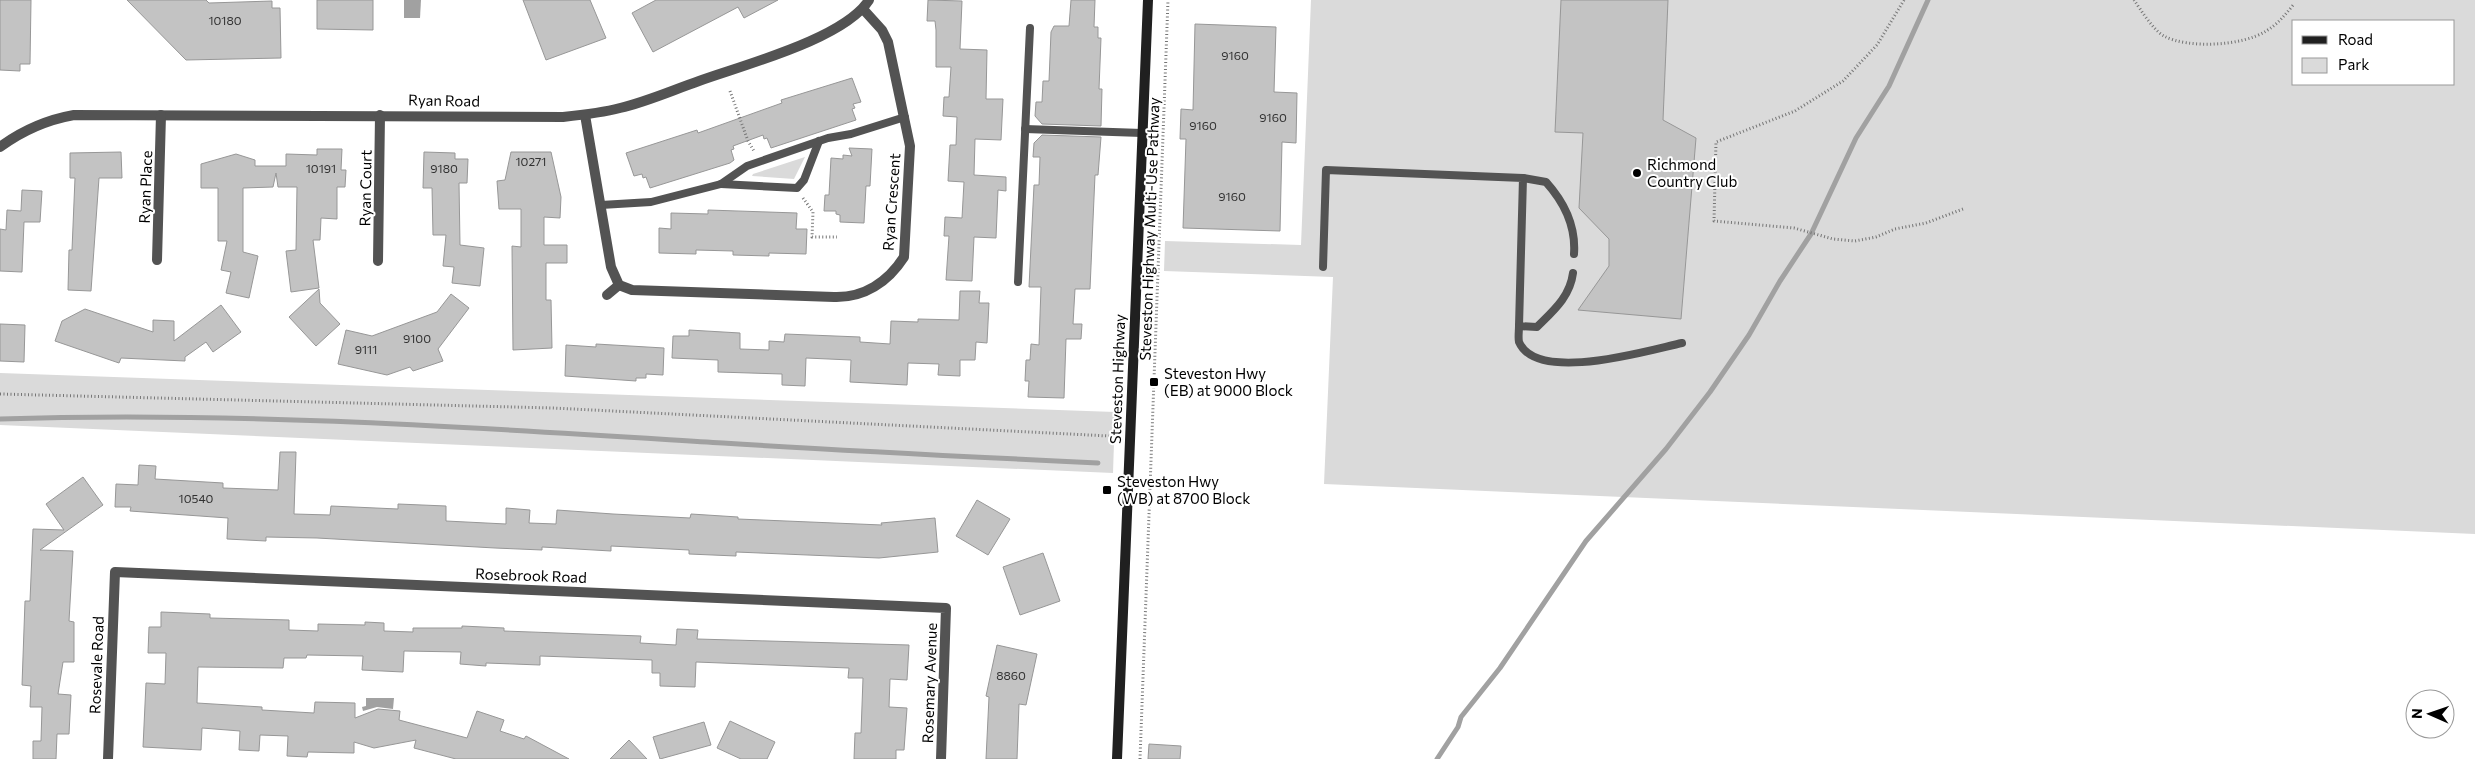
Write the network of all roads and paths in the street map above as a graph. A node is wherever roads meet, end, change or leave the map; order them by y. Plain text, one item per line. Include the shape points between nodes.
1 (868, 0) edge
2 (1148, 0) edge
3 (1168, 0) edge
4 (1904, 0) edge
5 (2134, 0) edge
6 (2294, 4) dead end
7 (863, 9) junction
8 (1030, 28) dead end
9 (730, 91) dead end
10 (161, 115) junction
11 (380, 115) junction
12 (585, 115) junction
13 (905, 118) junction
14 (1025, 129) junction
15 (1142, 133) junction
16 (820, 142) junction
17 (0, 147) edge
18 (761, 162) junction
19 (1523, 178) junction
20 (721, 184) junction
21 (797, 188) junction
22 (601, 205) junction
23 (1963, 209) dead end
24 (837, 237) dead end
25 (1574, 254) dead end
26 (158, 260) dead end
27 (378, 261) dead end
28 (1323, 266) dead end
29 (1573, 273) dead end
30 (1018, 282) dead end
31 (619, 285) junction
32 (607, 295) dead end
33 (1518, 326) junction
34 (1682, 344) dead end
35 (0, 394) edge
36 (1109, 436) dead end
37 (114, 572) joint
38 (946, 608) joint
39 (108, 759) edge
40 (941, 759) edge
41 (1117, 759) edge
42 (1140, 759) edge

1 - 7 street, Ryan Road
2 - 15 main road, Steveston Highway
3 - 42 path, Steveston Highway Multi-Use Pathway
4 - 23 path via 1877,45 1843,81 1795,111 1716,142 1714,221 1794,228 1854,241 1926,223
5 - 6 path via 2162,35 2182,42 2211,44 2245,39 2264,32 2280,21
7 - 12 street, Ryan Road via 841,25 805,43 621,108
7 - 13 street, Ryan Crescent via 888,42
8 - 14 lane
9 - 18 path via 748,140
10 - 11 street, Ryan Road
10 - 17 street, Ryan Road via 66,116 23,131
10 - 26 street, Ryan Place
11 - 12 street, Ryan Road
11 - 27 street, Ryan Court
12 - 22 street
13 - 16 lane
13 - 31 street, Ryan Crescent via 910,146 906,250 899,265 871,290 842,297 632,290
14 - 15 lane
14 - 30 lane
15 - 41 main road, Steveston Highway
16 - 18 lane
16 - 21 lane via 804,180
18 - 20 lane via 747,166
19 - 25 lane via 1546,182 1564,204 1572,225
19 - 28 lane via 1326,170
19 - 33 lane
20 - 21 lane
20 - 22 lane via 651,202
21 - 24 path via 813,212 812,236
22 - 31 street via 611,267
29 - 33 lane via 1564,299 1537,327
31 - 32 street
33 - 34 lane via 1519,342 1529,354 1547,361 1605,360
35 - 36 path via 553,408
37 - 38 street, Rosebrook Road
37 - 39 street, Rosevale Road
38 - 40 street, Rosemary Avenue

